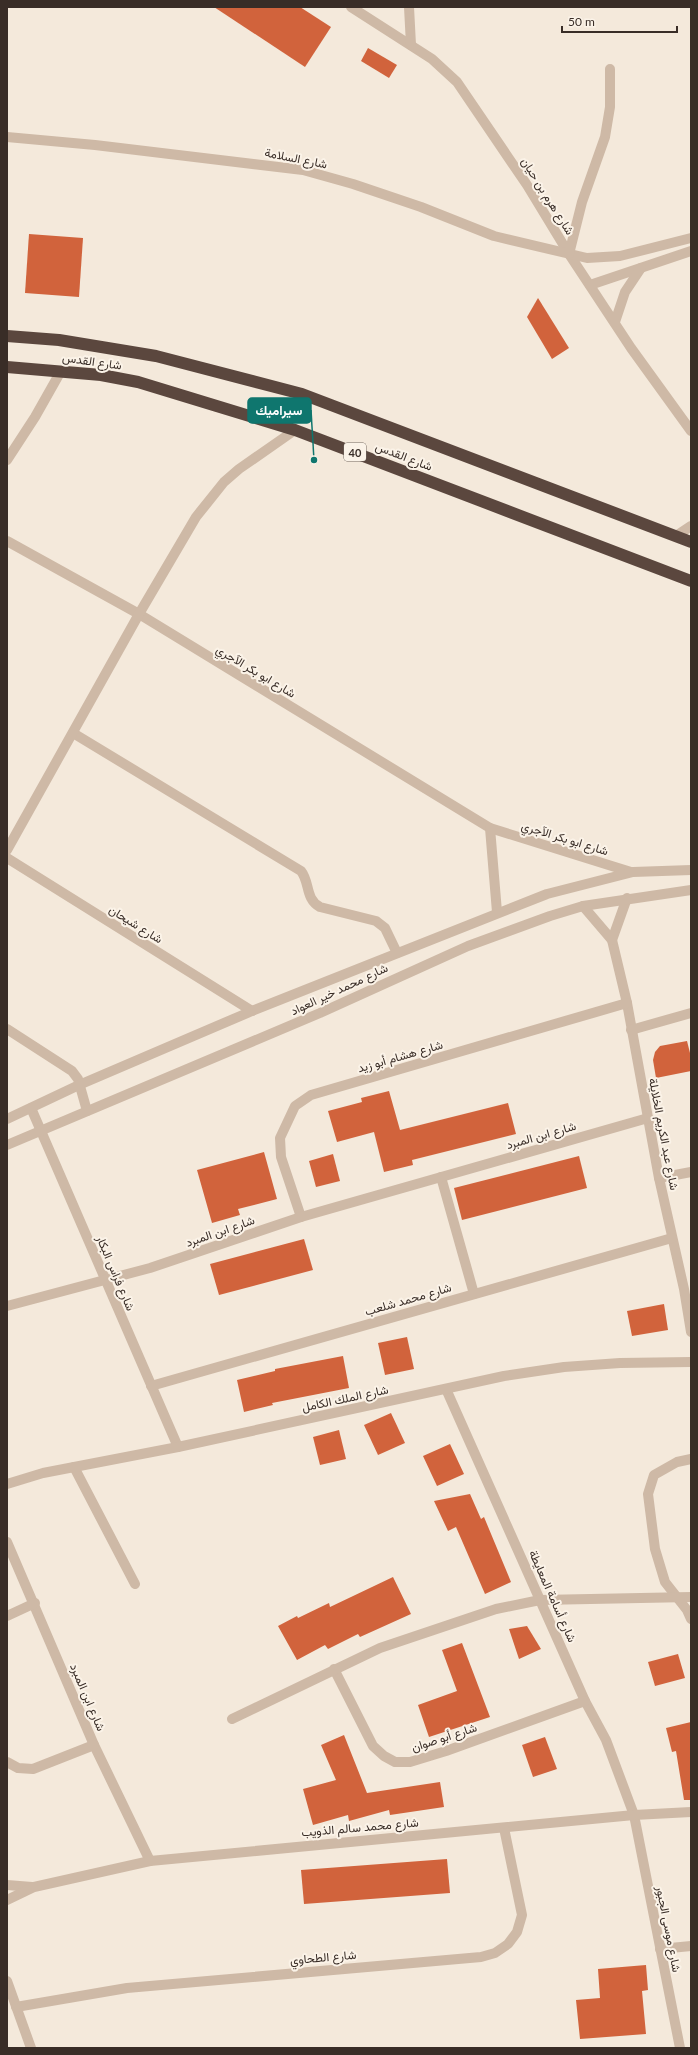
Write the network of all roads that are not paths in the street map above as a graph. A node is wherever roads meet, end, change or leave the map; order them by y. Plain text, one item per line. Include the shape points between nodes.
1 (351, 7) edge
2 (409, 7) edge
3 (411, 45) junction
4 (610, 69) dead end
5 (7, 137) edge
6 (691, 238) edge
7 (691, 251) edge
8 (569, 254) junction
9 (642, 268) junction
10 (590, 286) junction
11 (615, 322) junction
12 (7, 336) edge
13 (7, 366) edge
14 (61, 371) junction
15 (295, 430) junction
16 (691, 431) edge
17 (7, 460) edge
18 (691, 526) edge
19 (676, 536) junction
20 (7, 541) edge
21 (691, 542) edge
22 (691, 580) edge
23 (139, 614) junction
24 (73, 733) junction
25 (490, 828) junction
26 (7, 850) edge
27 (7, 858) edge
28 (691, 870) edge
29 (633, 872) junction
30 (691, 890) edge
31 (626, 898) junction
32 (583, 906) junction
33 (498, 912) junction
34 (612, 940) junction
35 (397, 953) junction
36 (627, 1003) junction
37 (252, 1011) junction
38 (691, 1013) edge
39 (7, 1029) edge
40 (631, 1030) junction
41 (79, 1086) junction
42 (31, 1108) junction
43 (87, 1111) junction
44 (648, 1118) junction
45 (7, 1119) edge
46 (40, 1130) junction
47 (7, 1145) edge
48 (691, 1172) edge
49 (441, 1177) junction
50 (659, 1178) junction
51 (301, 1217) junction
52 (672, 1238) junction
53 (104, 1280) junction
54 (474, 1294) junction
55 (7, 1306) edge
56 (691, 1332) edge
57 (691, 1362) edge
58 (152, 1386) junction
59 (446, 1389) junction
60 (178, 1446) junction
61 (691, 1459) edge
62 (74, 1467) junction
63 (7, 1484) edge
64 (7, 1542) edge
65 (135, 1584) dead end
66 (677, 1597) junction
67 (691, 1597) edge
68 (540, 1600) junction
69 (35, 1603) junction
70 (7, 1616) edge
71 (691, 1619) edge
72 (334, 1669) junction
73 (585, 1701) junction
74 (232, 1719) dead end
75 (94, 1745) junction
76 (7, 1762) edge
77 (691, 1812) edge
78 (634, 1814) junction
79 (504, 1828) junction
80 (150, 1861) junction
81 (7, 1885) edge
82 (34, 1887) junction
83 (7, 1900) edge
84 (691, 1946) edge
85 (660, 1949) junction
86 (7, 1981) edge
87 (16, 2006) junction
88 (31, 2048) edge
89 (680, 2048) edge

1 - 3 street, شارع هرم بن حيان
2 - 3 street
3 - 8 street, شارع هرم بن حيان via 432,59 457,82 527,185
4 - 8 street via 610,107 605,137 582,202
5 - 8 street, شارع السلامة via 303,170 421,207 494,236
6 - 8 street, شارع السلامة via 610,258 586,258
7 - 9 street
8 - 10 street, شارع هرم بن حيان
9 - 10 street
9 - 11 street via 625,292
10 - 11 street, شارع هرم بن حيان
11 - 16 street, شارع هرم بن حيان
12 - 19 highway, شارع القدس via 66,341 156,356 302,394
13 - 14 highway, شارع القدس / 40
14 - 15 highway, شارع القدس / 40 via 101,374 138,382
14 - 17 street
15 - 22 highway, شارع القدس / 40
15 - 23 street via 224,482 196,517
18 - 19 street
19 - 21 highway, شارع القدس
20 - 23 street, شارع ابو بكر الآجري
23 - 24 street
23 - 25 street, شارع ابو بكر الآجري
24 - 26 street
24 - 35 street via 300,871 305,876 308,893 315,904 376,920 385,928
25 - 29 street, شارع ابو بكر الآجري
25 - 33 street
27 - 37 street, شارع شيحان
28 - 29 street, شارع محمد خير العواد
29 - 33 street, شارع محمد خير العواد via 547,894
30 - 31 street, شارع محمد خير العواد
31 - 32 street, شارع محمد خير العواد
31 - 34 street
32 - 34 street, شارع عبد الكريم الخلايلة
32 - 43 street, شارع محمد خير العواد via 468,946 313,1016
33 - 35 street, شارع محمد خير العواد
34 - 36 street, شارع عبد الكريم الخلايلة
35 - 37 street, شارع محمد خير العواد
36 - 40 street, شارع عبد الكريم الخلايلة
36 - 51 street, شارع هشام أبو زيد via 311,1095 295,1106 280,1138 281,1157
37 - 41 street, شارع محمد خير العواد
38 - 40 street
39 - 41 street via 72,1071 78,1079
40 - 44 street, شارع عبد الكريم الخلايلة
41 - 42 street, شارع محمد خير العواد
41 - 43 street
42 - 45 street, شارع محمد خير العواد
42 - 46 street, شارع فراس البكار
43 - 46 street, شارع محمد خير العواد
44 - 49 street, شارع ابن المبرد
44 - 50 street, شارع عبد الكريم الخلايلة
46 - 47 street, شارع محمد خير العواد
46 - 53 street, شارع فراس البكار
48 - 50 street
49 - 51 street, شارع ابن المبرد
49 - 54 street
50 - 52 street, شارع عبد الكريم الخلايلة
51 - 53 street, شارع ابن المبرد via 150,1268
52 - 54 street, شارع محمد شلعب
52 - 56 street, شارع عبد الكريم الخلايلة
53 - 55 street, شارع ابن المبرد
53 - 58 street, شارع فراس البكار
54 - 58 street, شارع محمد شلعب
57 - 59 street, شارع الملك الكامل via 564,1367 504,1376
58 - 60 street, شارع فراس البكار
59 - 60 street, شارع الملك الكامل
59 - 68 street, شارع أسامة المعايطة
60 - 62 street, شارع الملك الكامل
61 - 66 street via 677,1462 654,1475 648,1494 655,1549 666,1582
62 - 63 street, شارع الملك الكامل
62 - 65 street
64 - 69 street, شارع ابن المبرد
66 - 67 street
66 - 68 street
66 - 71 street
68 - 72 street via 496,1609 436,1628 380,1648
68 - 73 street, شارع أسامة المعايطة
69 - 70 street
69 - 75 street, شارع ابن المبرد
72 - 73 street, شارع أبو صوان via 373,1746 396,1762 410,1762 446,1751
72 - 74 street
73 - 78 street, شارع أسامة المعايطة via 606,1740
75 - 76 street via 33,1769 18,1768
75 - 80 street, شارع ابن المبرد
77 - 78 street, شارع محمد سالم الذويب
78 - 79 street, شارع محمد سالم الذويب
78 - 85 street, شارع موسى الجبور
79 - 80 street, شارع محمد سالم الذويب
79 - 87 street, شارع الطحاوي via 522,1915 517,1932 508,1944 495,1953 481,1957 128,1988
80 - 82 street, شارع محمد سالم الذويب
81 - 82 street, شارع محمد سالم الذويب
82 - 83 street, شارع محمد سالم الذويب
84 - 85 street
85 - 89 street, شارع موسى الجبور
86 - 87 street
87 - 88 street

